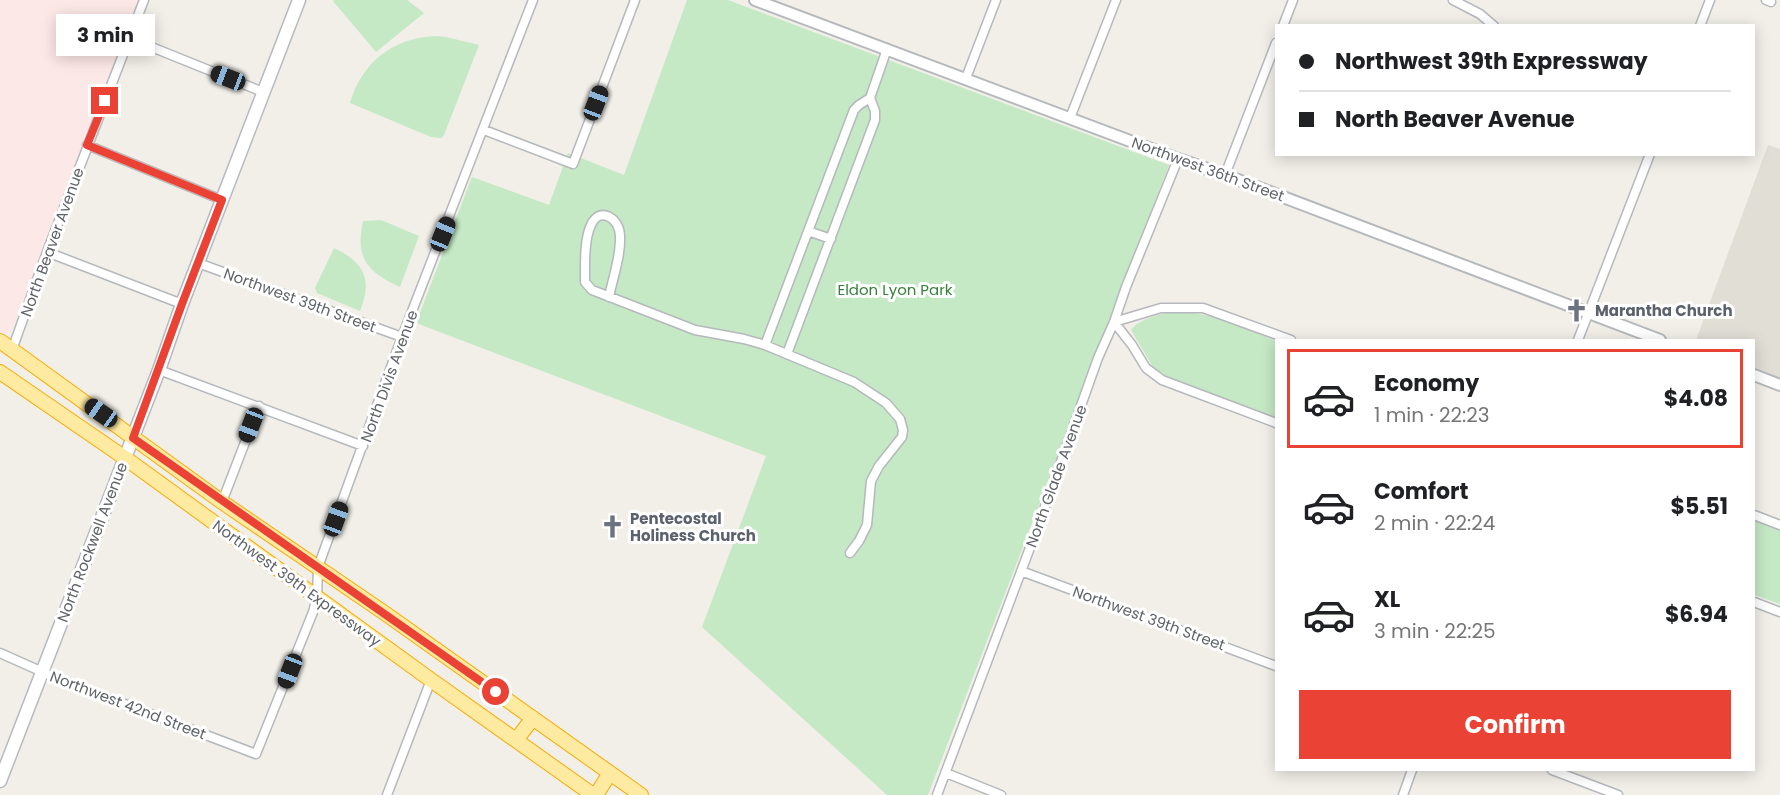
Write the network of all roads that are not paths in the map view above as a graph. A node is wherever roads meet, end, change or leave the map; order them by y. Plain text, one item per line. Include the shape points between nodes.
1 (144, 0) edge
2 (299, 0) edge
3 (533, 0) edge
4 (635, 0) edge
5 (755, 0) edge
6 (996, 0) edge
7 (1116, 0) edge
8 (1293, 0) edge
9 (1453, 0) edge
10 (1710, 0) edge
11 (770, 3) edge
12 (1284, 24) edge
13 (1492, 24) edge
14 (1701, 24) edge
15 (129, 38) junction
16 (1275, 46) edge
17 (887, 49) junction
18 (966, 78) junction
19 (263, 92) junction
20 (870, 98) junction
21 (1070, 118) junction
22 (484, 130) junction
23 (87, 145) junction
24 (1649, 156) edge
25 (1178, 159) junction
26 (1226, 175) junction
27 (222, 200) junction
28 (808, 231) junction
29 (831, 239) junction
30 (47, 252) junction
31 (198, 263) junction
32 (609, 297) junction
33 (182, 304) junction
34 (1588, 314) junction
35 (1114, 322) junction
36 (402, 337) junction
37 (1288, 339) edge
38 (1578, 339) edge
39 (1657, 339) edge
40 (0, 341) edge
41 (765, 345) junction
42 (12, 350) junction
43 (787, 354) junction
44 (159, 370) junction
45 (1755, 375) edge
46 (1, 376) edge
47 (1780, 385) edge
48 (259, 406) junction
49 (1275, 423) edge
50 (133, 438) junction
51 (363, 446) junction
52 (125, 458) junction
53 (222, 502) junction
54 (1755, 515) edge
55 (1780, 525) edge
56 (850, 553) dead end
57 (318, 567) junction
58 (1021, 571) junction
59 (317, 598) junction
60 (1755, 602) edge
61 (1780, 612) edge
62 (0, 653) edge
63 (1275, 666) edge
64 (43, 672) junction
65 (430, 680) junction
66 (533, 718) junction
67 (516, 740) junction
68 (256, 754) joint
69 (1412, 771) edge
70 (1555, 771) edge
71 (610, 773) junction
72 (946, 773) junction
73 (0, 781) edge
74 (387, 795) edge
75 (595, 795) edge
76 (641, 795) edge
77 (937, 795) edge
78 (1001, 795) edge
79 (1403, 795) edge
80 (1618, 795) edge

1 - 15 street, North Beaver Avenue
2 - 19 main road, North Rockwell Avenue
3 - 22 street, North Divis Avenue
4 - 22 street via 573,164
5 - 11 street, Northwest 36th Street
6 - 18 street
7 - 21 street
8 - 12 street
9 - 13 street
10 - 14 street
11 - 17 street, Northwest 36th Street
15 - 19 street
15 - 23 street, North Beaver Avenue
16 - 26 street
17 - 18 street, Northwest 36th Street
17 - 20 street
18 - 21 street, Northwest 36th Street
19 - 27 main road, North Rockwell Avenue
20 - 28 street via 854,110
20 - 29 street via 874,120
21 - 25 street, Northwest 36th Street
22 - 36 street, North Divis Avenue
23 - 27 street
23 - 30 street, North Beaver Avenue
24 - 34 street
25 - 26 street, Northwest 36th Street
25 - 35 street, North Glade Avenue
26 - 34 street, Northwest 36th Street
27 - 31 main road, North Rockwell Avenue
28 - 29 street
28 - 41 street
29 - 43 street
30 - 33 street
30 - 42 street, North Beaver Avenue
31 - 33 main road, North Rockwell Avenue
31 - 36 street, Northwest 39th Street
32 - 32 street via 620,236 618,224 611,216 603,215 590,227 585,282 592,290
32 - 41 street via 695,330
33 - 44 main road, North Rockwell Avenue
34 - 38 street
34 - 39 street, Northwest 36th Street
35 - 37 street via 1161,309 1203,308
35 - 49 street via 1146,368 1162,380
35 - 58 street, North Glade Avenue
36 - 51 street, North Divis Avenue
40 - 42 highway, Northwest 39th Expressway
41 - 43 street
42 - 50 highway, Northwest 39th Expressway
43 - 56 street via 854,382 886,403 900,419 902,437 871,481 867,525
44 - 48 street
44 - 50 main road, North Rockwell Avenue
45 - 47 street
46 - 52 highway, Northwest 39th Expressway
48 - 51 street
48 - 53 street
50 - 52 main road, North Rockwell Avenue
50 - 53 highway, Northwest 39th Expressway
51 - 57 street, North Divis Avenue
52 - 59 highway, Northwest 39th Expressway
52 - 64 main road, North Rockwell Avenue
53 - 57 highway, Northwest 39th Expressway
54 - 55 street
57 - 59 street, North Divis Avenue
57 - 66 highway, Northwest 39th Expressway
58 - 63 street, Northwest 39th Street
58 - 72 street, North Glade Avenue
59 - 65 highway, Northwest 39th Expressway
59 - 68 street, North Divis Avenue
60 - 61 street
62 - 64 street, Northwest 42nd Street
64 - 68 street, Northwest 42nd Street
64 - 73 main road, North Rockwell Avenue
65 - 67 highway, Northwest 39th Expressway
65 - 74 street
66 - 67 highway
66 - 71 highway, Northwest 39th Expressway
67 - 75 highway, Northwest 39th Expressway
69 - 79 street
70 - 80 street
71 - 75 highway
71 - 76 highway, Northwest 39th Expressway
72 - 77 street, North Glade Avenue
72 - 78 street

